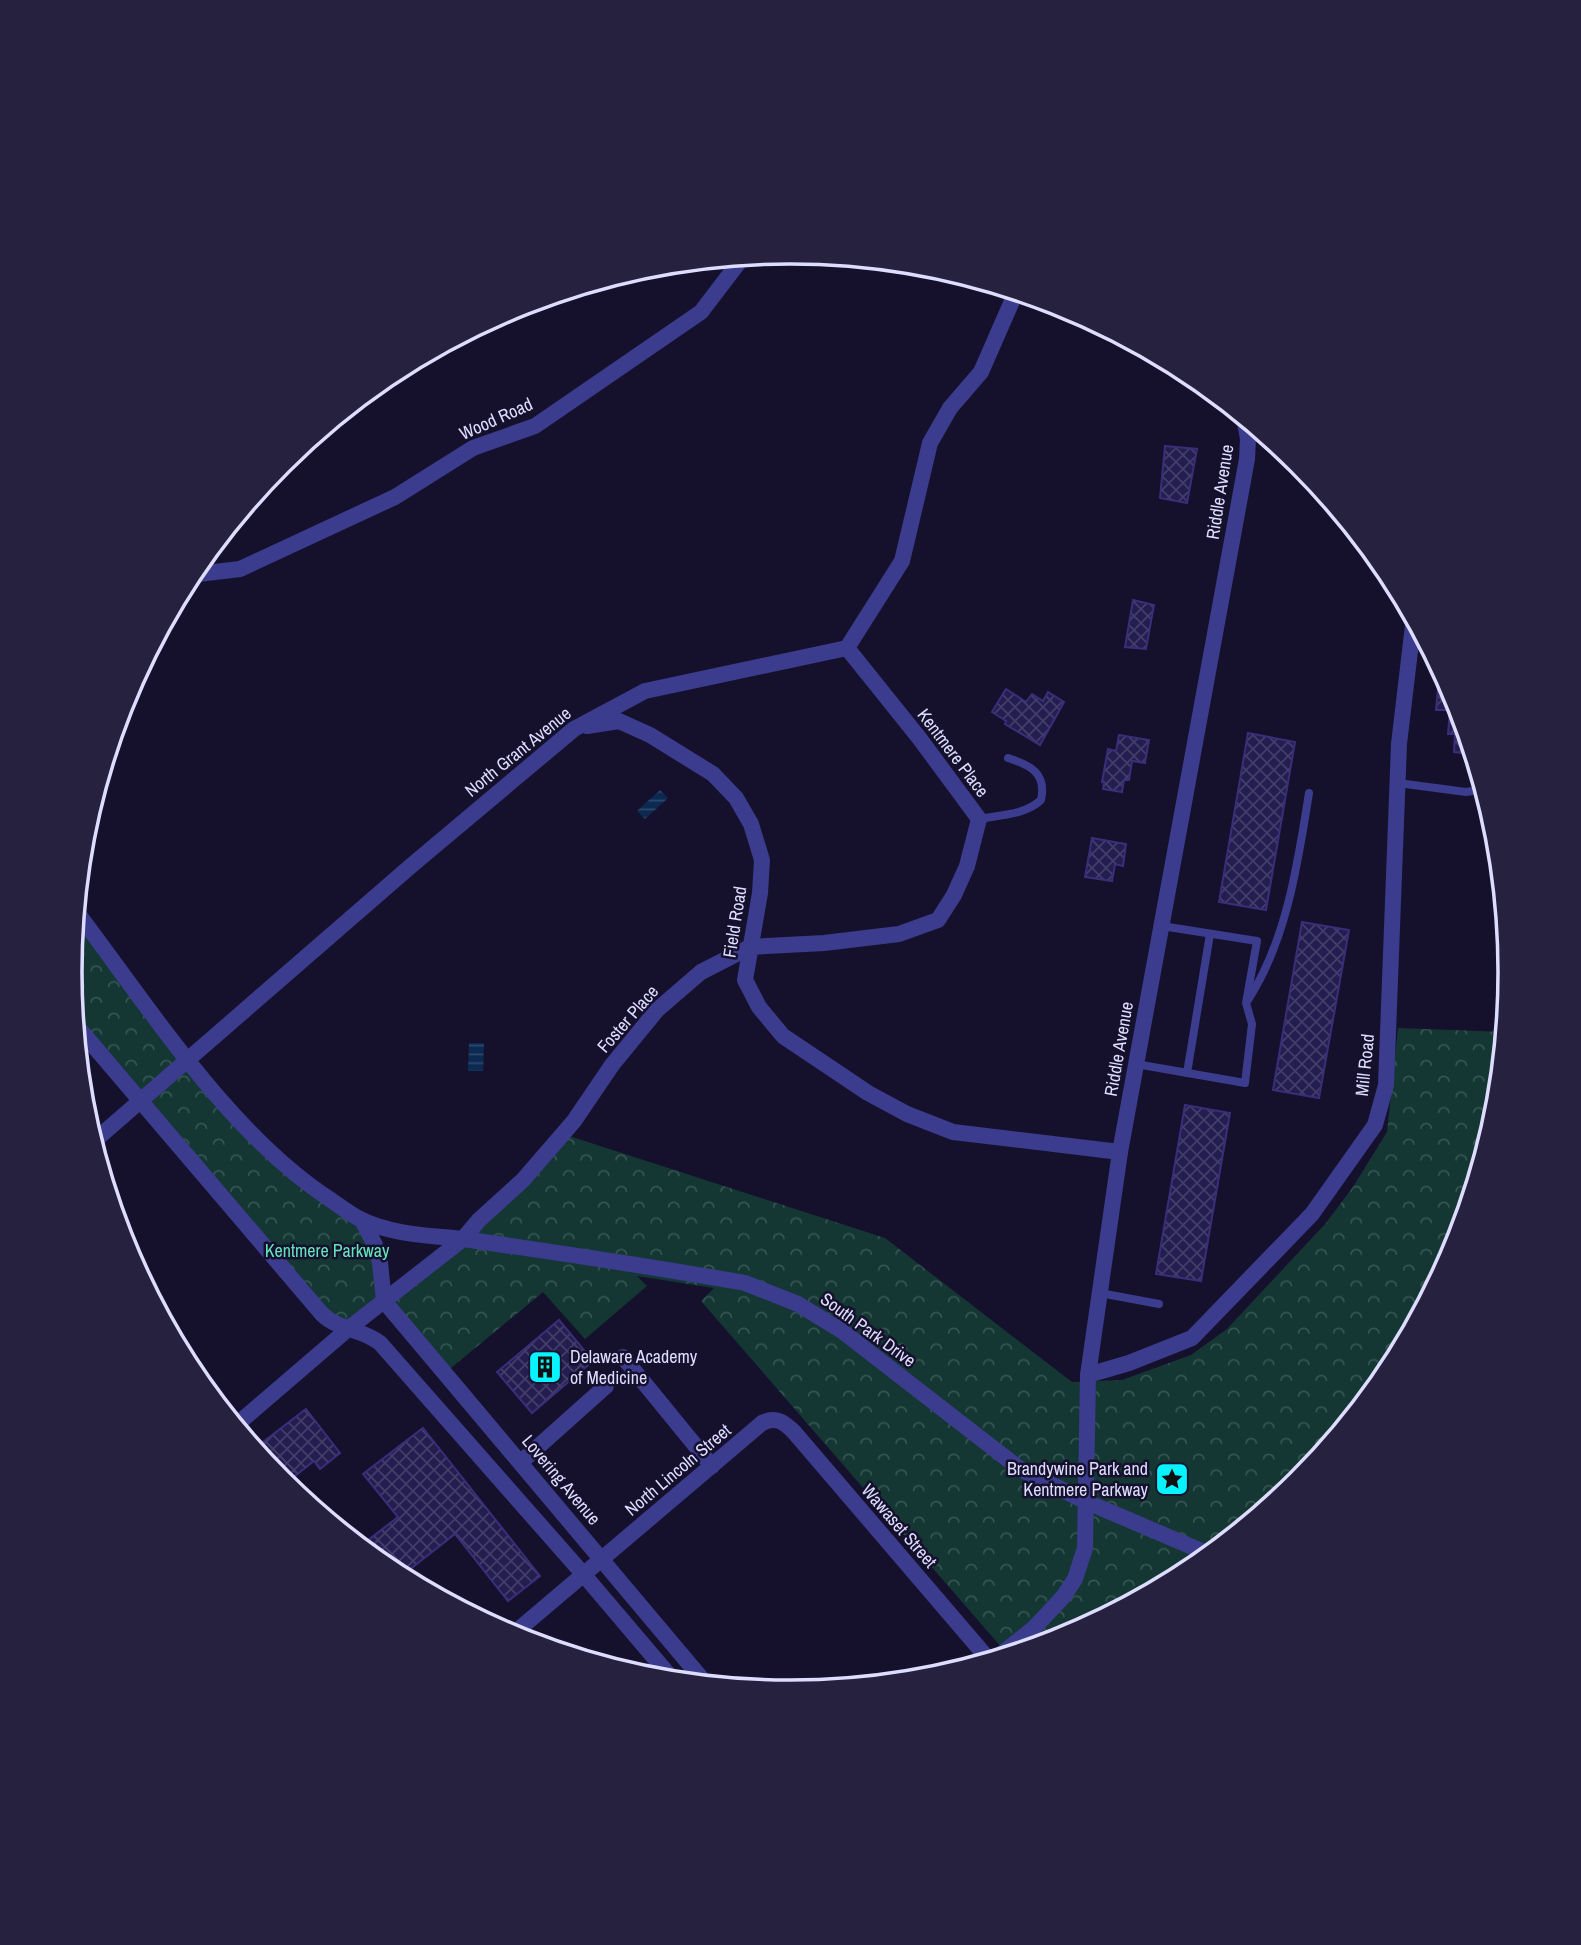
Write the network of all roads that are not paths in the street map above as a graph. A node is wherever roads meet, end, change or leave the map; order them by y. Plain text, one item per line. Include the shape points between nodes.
1 (736, 267) edge
2 (1012, 300) edge
3 (1247, 431) edge
4 (206, 573) edge
5 (1411, 632) edge
6 (847, 648) junction
7 (574, 729) junction
8 (1007, 758) dead end
9 (1398, 783) junction
10 (1475, 790) edge
11 (1310, 793) dead end
12 (979, 818) junction
13 (954, 895) joint
14 (84, 922) edge
15 (1161, 926) junction
16 (1210, 934) junction
17 (750, 947) junction
18 (1246, 1003) junction
19 (86, 1036) edge
20 (188, 1058) junction
21 (1136, 1064) junction
22 (1187, 1073) junction
23 (141, 1101) junction
24 (101, 1135) edge
25 (1120, 1152) junction
26 (362, 1220) junction
27 (463, 1239) junction
28 (1100, 1293) junction
29 (384, 1301) junction
30 (1159, 1304) dead end
31 (348, 1329) junction
32 (623, 1357) dead end
33 (1088, 1375) junction
34 (606, 1386) dead end
35 (242, 1420) edge
36 (776, 1420) joint
37 (521, 1462) junction
38 (712, 1466) junction
39 (1087, 1502) junction
40 (1199, 1550) edge
41 (602, 1559) junction
42 (583, 1575) junction
43 (521, 1628) edge
44 (1011, 1645) edge
45 (985, 1653) edge
46 (664, 1669) edge
47 (699, 1675) edge

1 - 4 street, Wood Road via 701,312 535,426 473,448 395,496 240,569
2 - 6 street via 981,372 950,408 930,443 901,561
3 - 15 street, Riddle Avenue via 1247,459
5 - 9 street, Mill Road
6 - 7 street, North Grant Avenue via 645,691
6 - 12 street, Kentmere Place
7 - 17 street, Field Road via 619,721 713,774 736,798 751,824 762,860
7 - 20 street, North Grant Avenue
8 - 12 lane via 1027,764 1040,775 1041,800 1020,812
9 - 10 lane
9 - 33 street, Mill Road via 1386,1085 1376,1125 1312,1213 1192,1338
11 - 18 lane via 1293,885 1263,977
12 - 13 street, Kentmere Place
13 - 17 street, Foster Place via 938,920 899,934
14 - 20 street
15 - 16 lane
15 - 21 street, Riddle Avenue
16 - 18 lane via 1257,941
16 - 22 lane
17 - 25 street, Field Road via 745,980 783,1037 868,1093 953,1132
17 - 27 street, Foster Place via 701,972 657,1010 574,1121
18 - 22 lane via 1252,1024 1245,1083
19 - 23 street
20 - 23 street, North Grant Avenue
20 - 26 street via 236,1117 283,1164
21 - 22 lane
21 - 25 street, Riddle Avenue
23 - 24 street, North Grant Avenue
23 - 31 street via 322,1314
25 - 28 street, Riddle Avenue
26 - 27 street via 407,1233
26 - 29 street via 380,1263
27 - 29 street, Foster Place
27 - 39 street, South Park Drive via 745,1283 788,1299 842,1331 1020,1469
28 - 30 lane
28 - 33 street, Riddle Avenue
29 - 31 street, Foster Place
29 - 37 street, Lovering Avenue
31 - 35 street, Foster Place
31 - 42 street via 380,1343
32 - 38 street
33 - 39 street, Riddle Avenue
34 - 37 street
36 - 38 street, North Lincoln Street via 762,1423
36 - 45 street, Wawaset Street via 794,1432
37 - 41 street, Lovering Avenue
38 - 41 street, North Lincoln Street
39 - 40 street, South Park Drive
39 - 44 street, Riddle Avenue via 1084,1548 1075,1578 1049,1614
41 - 42 street, North Lincoln Street
41 - 47 street, Lovering Avenue
42 - 43 street, North Lincoln Street
42 - 46 street

